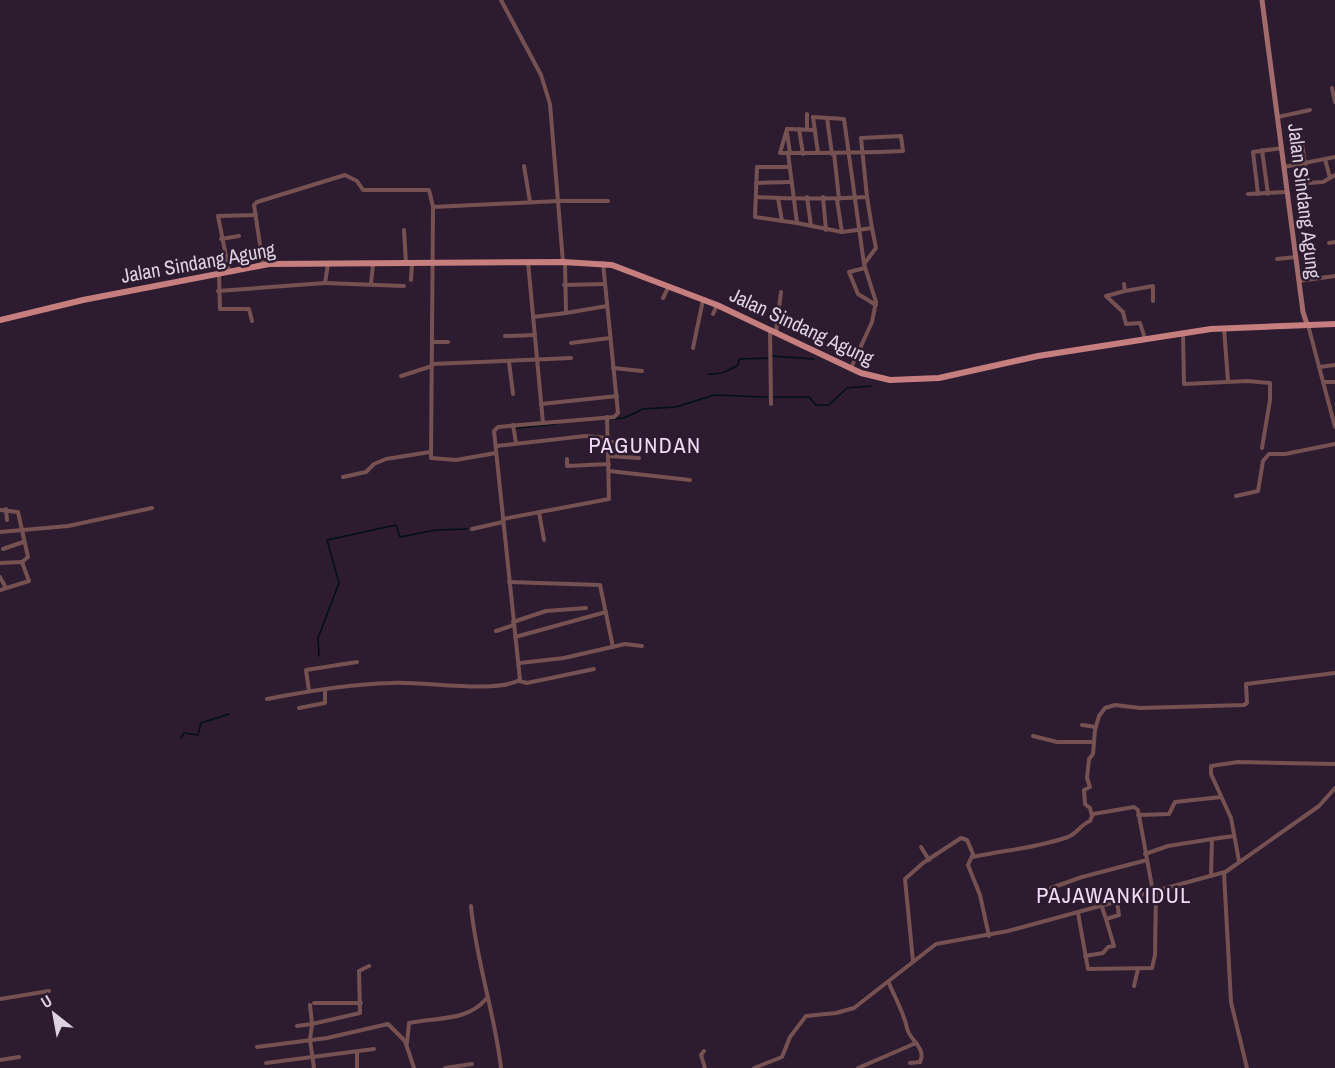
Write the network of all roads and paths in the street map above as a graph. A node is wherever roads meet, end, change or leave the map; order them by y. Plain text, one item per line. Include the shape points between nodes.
1 (501, 0) edge
2 (1262, 0) edge
3 (1332, 88) dead end
4 (1335, 102) edge
5 (1310, 110) dead end
6 (807, 114) dead end
7 (1278, 117) junction
8 (827, 118) junction
9 (787, 129) junction
10 (799, 129) junction
11 (807, 129) junction
12 (815, 130) junction
13 (1302, 144) dead end
14 (1282, 148) junction
15 (1262, 150) junction
16 (789, 153) junction
17 (818, 153) junction
18 (849, 153) junction
19 (863, 153) junction
20 (803, 154) junction
21 (833, 154) junction
22 (1335, 157) edge
23 (1325, 159) junction
24 (1305, 162) junction
25 (524, 166) dead end
26 (789, 167) junction
27 (1284, 167) junction
28 (1333, 177) edge
29 (790, 182) junction
30 (756, 183) junction
31 (1288, 192) junction
32 (1248, 194) dead end
33 (1258, 194) junction
34 (1268, 194) junction
35 (756, 197) junction
36 (807, 197) junction
37 (823, 197) junction
38 (867, 197) junction
39 (778, 198) junction
40 (792, 198) junction
41 (854, 198) junction
42 (838, 199) junction
43 (558, 201) junction
44 (608, 201) dead end
45 (530, 202) junction
46 (433, 207) junction
47 (256, 215) junction
48 (782, 221) junction
49 (797, 223) junction
50 (811, 226) junction
51 (872, 228) junction
52 (404, 230) dead end
53 (826, 230) junction
54 (858, 230) junction
55 (842, 232) junction
56 (239, 236) dead end
57 (221, 239) junction
58 (1335, 242) edge
59 (1329, 243) dead end
60 (1296, 256) junction
61 (1276, 259) dead end
62 (528, 262) junction
63 (564, 262) junction
64 (328, 263) junction
65 (373, 263) junction
66 (410, 263) junction
67 (433, 263) junction
68 (603, 263) junction
69 (262, 265) junction
70 (864, 266) junction
71 (1314, 266) dead end
72 (229, 271) junction
73 (219, 273) junction
74 (1335, 276) edge
75 (1311, 279) junction
76 (411, 280) dead end
77 (1299, 281) junction
78 (325, 283) junction
79 (371, 284) junction
80 (605, 284) junction
81 (1124, 284) dead end
82 (564, 285) junction
83 (404, 286) dead end
84 (669, 286) junction
85 (218, 291) junction
86 (1125, 291) junction
87 (781, 292) dead end
88 (663, 298) dead end
89 (703, 299) junction
90 (1153, 302) dead end
91 (717, 305) junction
92 (876, 305) junction
93 (607, 306) junction
94 (1303, 312) junction
95 (567, 313) junction
96 (713, 314) dead end
97 (532, 317) junction
98 (0, 320) edge
99 (252, 321) dead end
100 (1296, 324) junction
101 (1307, 324) junction
102 (1335, 324) edge
103 (1224, 328) junction
104 (773, 330) junction
105 (1183, 334) junction
106 (535, 335) junction
107 (506, 336) dead end
108 (610, 338) junction
109 (1145, 339) junction
110 (432, 342) junction
111 (448, 342) dead end
112 (572, 343) dead end
113 (693, 348) dead end
114 (571, 358) dead end
115 (537, 360) junction
116 (509, 362) junction
117 (432, 365) junction
118 (1335, 365) edge
119 (1319, 367) junction
120 (613, 368) junction
121 (851, 369) junction
122 (642, 371) dead end
123 (401, 376) dead end
124 (1228, 381) junction
125 (1324, 382) junction
126 (1335, 382) edge
127 (513, 394) dead end
128 (616, 396) junction
129 (541, 404) junction
130 (771, 404) dead end
131 (608, 417) junction
132 (543, 423) junction
133 (1335, 427) edge
134 (513, 428) junction
135 (608, 440) junction
136 (516, 443) junction
137 (632, 443) dead end
138 (1335, 444) edge
139 (496, 446) junction
140 (1262, 448) dead end
141 (430, 452) junction
142 (496, 453) junction
143 (609, 456) junction
144 (639, 458) dead end
145 (567, 459) dead end
146 (609, 464) junction
147 (609, 471) junction
148 (343, 477) dead end
149 (690, 480) dead end
150 (1236, 496) dead end
151 (152, 508) dead end
152 (3, 510) edge
153 (539, 512) junction
154 (7, 520) dead end
155 (503, 520) junction
156 (472, 529) dead end
157 (21, 530) junction
158 (0, 532) edge
159 (544, 540) dead end
160 (23, 542) junction
161 (3, 549) dead end
162 (22, 562) junction
163 (0, 563) edge
164 (0, 577) edge
165 (509, 582) junction
166 (6, 588) junction
167 (0, 590) edge
168 (586, 608) dead end
169 (606, 612) junction
170 (513, 623) junction
171 (496, 631) dead end
172 (515, 637) junction
173 (642, 646) dead end
174 (613, 647) junction
175 (357, 662) dead end
176 (520, 663) junction
177 (594, 669) dead end
178 (1335, 673) edge
179 (519, 681) junction
180 (325, 689) junction
181 (309, 691) junction
182 (267, 699) dead end
183 (298, 708) dead end
184 (1082, 724) dead end
185 (1096, 727) junction
186 (1033, 736) dead end
187 (1093, 742) junction
188 (1335, 764) edge
189 (1335, 788) edge
190 (1221, 797) junction
191 (1138, 815) junction
192 (1092, 816) junction
193 (1234, 836) junction
194 (1212, 839) junction
195 (921, 847) dead end
196 (1145, 854) junction
197 (973, 857) junction
198 (929, 860) junction
199 (1147, 860) junction
200 (1239, 861) junction
201 (1225, 872) junction
202 (1211, 876) junction
203 (1051, 888) dead end
204 (1155, 892) junction
205 (1117, 902) junction
206 (471, 906) dead end
207 (1102, 906) junction
208 (1078, 913) junction
209 (1106, 919) junction
210 (989, 936) junction
211 (1085, 956) junction
212 (913, 961) junction
213 (369, 966) dead end
214 (1138, 969) junction
215 (889, 983) junction
216 (1134, 986) dead end
217 (50, 991) dead end
218 (0, 999) edge
219 (486, 999) junction
220 (361, 1004) junction
221 (312, 1024) junction
222 (297, 1026) dead end
223 (310, 1040) junction
224 (916, 1043) junction
225 (407, 1044) junction
226 (257, 1047) dead end
227 (374, 1050) dead end
228 (704, 1051) dead end
229 (357, 1052) junction
230 (19, 1057) dead end
231 (312, 1059) junction
232 (0, 1060) edge
233 (910, 1063) dead end
234 (267, 1064) dead end
235 (472, 1064) dead end
236 (314, 1068) edge
237 (357, 1068) edge
238 (414, 1068) edge
239 (445, 1068) edge
240 (501, 1068) edge
241 (705, 1068) edge
242 (754, 1068) edge
243 (858, 1068) edge
244 (1247, 1068) edge

1 - 43 street via 543,78 551,115
2 - 7 main road, Jalan Sindang Agung
3 - 4 street
5 - 7 street
6 - 11 street
7 - 14 main road, Jalan Sindang Agung
8 - 12 street via 813,117
8 - 18 street via 844,119
8 - 21 street
9 - 10 street
9 - 16 street
9 - 16 street via 780,153
10 - 11 street
10 - 20 street
11 - 12 street
12 - 17 street
13 - 24 street
14 - 15 street
14 - 27 main road, Jalan Sindang Agung
15 - 33 street via 1253,153
15 - 34 street
16 - 20 street
16 - 26 street
17 - 20 street
17 - 21 street
18 - 19 street
18 - 21 street
18 - 41 street
19 - 19 street via 903,152 901,136 861,138
19 - 38 street
21 - 42 street
22 - 23 street
23 - 24 street
23 - 28 street
24 - 27 street
24 - 28 street via 1310,184
25 - 45 street
26 - 29 street
26 - 30 street via 757,167
27 - 31 main road, Jalan Sindang Agung
29 - 30 street
29 - 40 street
30 - 35 street
31 - 34 street
31 - 60 main road, Jalan Sindang Agung
32 - 33 street
33 - 34 street
35 - 39 street
35 - 48 street via 755,217
36 - 37 street
36 - 40 street
36 - 50 street
37 - 42 street
37 - 53 street
38 - 41 street
38 - 51 street
39 - 40 street
39 - 48 street
40 - 49 street
41 - 42 street
41 - 54 street
42 - 55 street
43 - 44 street
43 - 45 street
43 - 63 street
45 - 46 street
46 - 47 street via 429,190 365,190 345,175 257,202
46 - 67 street
47 - 57 street via 219,216
47 - 69 street
48 - 49 street
49 - 50 street
50 - 53 street
51 - 54 street
51 - 70 street via 876,248
52 - 66 street
53 - 55 street
54 - 55 street
54 - 70 street
56 - 57 street
57 - 72 street
58 - 59 street
60 - 61 street
60 - 77 main road, Jalan Sindang Agung
62 - 63 main road, Jalan Sindang Agung
62 - 67 main road, Jalan Sindang Agung
62 - 97 street
63 - 68 main road, Jalan Sindang Agung
63 - 82 street
64 - 65 main road, Jalan Sindang Agung
64 - 69 main road, Jalan Sindang Agung
64 - 78 street
65 - 66 main road, Jalan Sindang Agung
65 - 79 street
66 - 67 main road, Jalan Sindang Agung
66 - 76 street
67 - 110 street
68 - 80 street
68 - 84 main road, Jalan Sindang Agung
69 - 72 main road, Jalan Sindang Agung
70 - 92 street via 876,294
70 - 92 street via 849,272 858,294
71 - 75 street
72 - 73 main road, Jalan Sindang Agung
73 - 85 street
73 - 98 main road, Jalan Sindang Agung
74 - 75 street
75 - 77 street
77 - 94 main road, Jalan Sindang Agung
78 - 79 street
78 - 85 street
79 - 83 street
80 - 82 street
80 - 93 street
81 - 86 street
82 - 95 street
84 - 88 street
84 - 89 main road, Jalan Sindang Agung
85 - 99 street via 219,309 249,309
86 - 90 street via 1153,286
86 - 109 street via 1106,296 1124,312 1126,324 1140,323
87 - 104 street
89 - 91 main road, Jalan Sindang Agung
89 - 113 street
91 - 96 street
91 - 104 main road, Jalan Sindang Agung
92 - 121 street
93 - 95 street
93 - 108 street
94 - 100 main road
94 - 101 main road, Jalan Sindang Agung
95 - 97 street
97 - 106 street
100 - 101 main road, Jalan Sindang Agung
100 - 103 main road, Jalan Sindang Agung
101 - 102 main road
101 - 119 street
103 - 105 main road, Jalan Sindang Agung
103 - 124 street
104 - 121 main road, Jalan Sindang Agung
104 - 130 street
105 - 109 main road, Jalan Sindang Agung
105 - 124 street via 1184,384
106 - 107 street
106 - 115 street
108 - 112 street
108 - 120 street
109 - 121 main road, Jalan Sindang Agung via 915,381 880,379
110 - 111 street
110 - 117 street
114 - 115 street
115 - 116 street
115 - 129 street
116 - 117 street
116 - 127 street
117 - 123 street
117 - 141 street
118 - 119 street
119 - 125 street
120 - 122 street
120 - 128 street
124 - 140 street via 1270,383
125 - 126 street
125 - 133 street
128 - 129 street
128 - 131 street via 618,413
129 - 132 street
131 - 132 street
131 - 135 street
132 - 134 street
134 - 136 street
134 - 139 street via 495,428
135 - 136 street via 585,436
135 - 137 street
135 - 143 street
136 - 139 street
138 - 150 street via 1269,454 1263,461 1258,491
139 - 142 street
141 - 142 street via 433,460
141 - 148 street via 386,459 366,472
142 - 155 street
143 - 144 street
143 - 146 street
145 - 146 street via 567,466
146 - 147 street
147 - 149 street
147 - 153 street via 609,499
151 - 157 street via 66,527
152 - 154 street
152 - 157 street via 18,512
153 - 155 street
153 - 159 street
155 - 156 street
155 - 165 street
157 - 158 street
157 - 160 street
160 - 161 street
160 - 162 street via 28,557
162 - 163 street
162 - 166 street via 29,581
164 - 166 street
165 - 169 street via 599,584
165 - 170 street
166 - 167 street
168 - 170 street via 546,611
169 - 172 street
169 - 174 street
170 - 171 street
170 - 172 street
172 - 176 street
173 - 174 street
174 - 176 street
175 - 181 street via 306,670
176 - 179 street
177 - 179 street via 527,683
178 - 185 street via 1246,684 1244,705 1115,705 1101,712
179 - 180 street via 491,686 393,682
180 - 181 street
180 - 183 street via 325,703
181 - 182 street
184 - 185 street
185 - 187 street
186 - 187 street via 1058,742
187 - 192 street via 1087,778 1090,787 1084,790 1085,804
188 - 190 street via 1214,765 1210,770
189 - 200 street via 1319,806
190 - 191 street via 1175,802 1169,814
190 - 193 street
191 - 192 street via 1134,807
191 - 196 street
192 - 197 street via 1068,837 1033,848
193 - 194 street
193 - 200 street
194 - 196 street
194 - 202 street
195 - 198 street
196 - 199 street
197 - 198 street via 967,840 961,838
197 - 210 street via 968,865
198 - 212 street via 906,879
199 - 203 street
199 - 204 street
200 - 201 street
201 - 202 street
201 - 244 street via 1231,1002
202 - 204 street
204 - 205 street
204 - 214 street via 1155,966
205 - 207 street
205 - 209 street via 1119,916
206 - 219 street
207 - 208 street
207 - 209 street
208 - 210 street
208 - 211 street
209 - 211 street via 1114,946 1103,953
210 - 212 street via 936,944
211 - 214 street via 1090,969
212 - 215 street
213 - 220 street via 359,971
214 - 216 street
215 - 224 street
215 - 242 street via 847,1011 806,1016 790,1037 782,1057
217 - 218 street
219 - 225 street via 467,1013 409,1023
219 - 240 street via 497,1029
220 - 221 street via 358,1015
220 - 221 street via 312,1004
221 - 222 street
221 - 223 street
223 - 225 street via 388,1024
223 - 226 street
223 - 231 street
224 - 233 street via 922,1061
224 - 243 street
225 - 238 street
227 - 229 street
228 - 241 street via 701,1055
229 - 231 street
229 - 237 street
230 - 232 street
231 - 234 street
231 - 236 street
235 - 239 street

